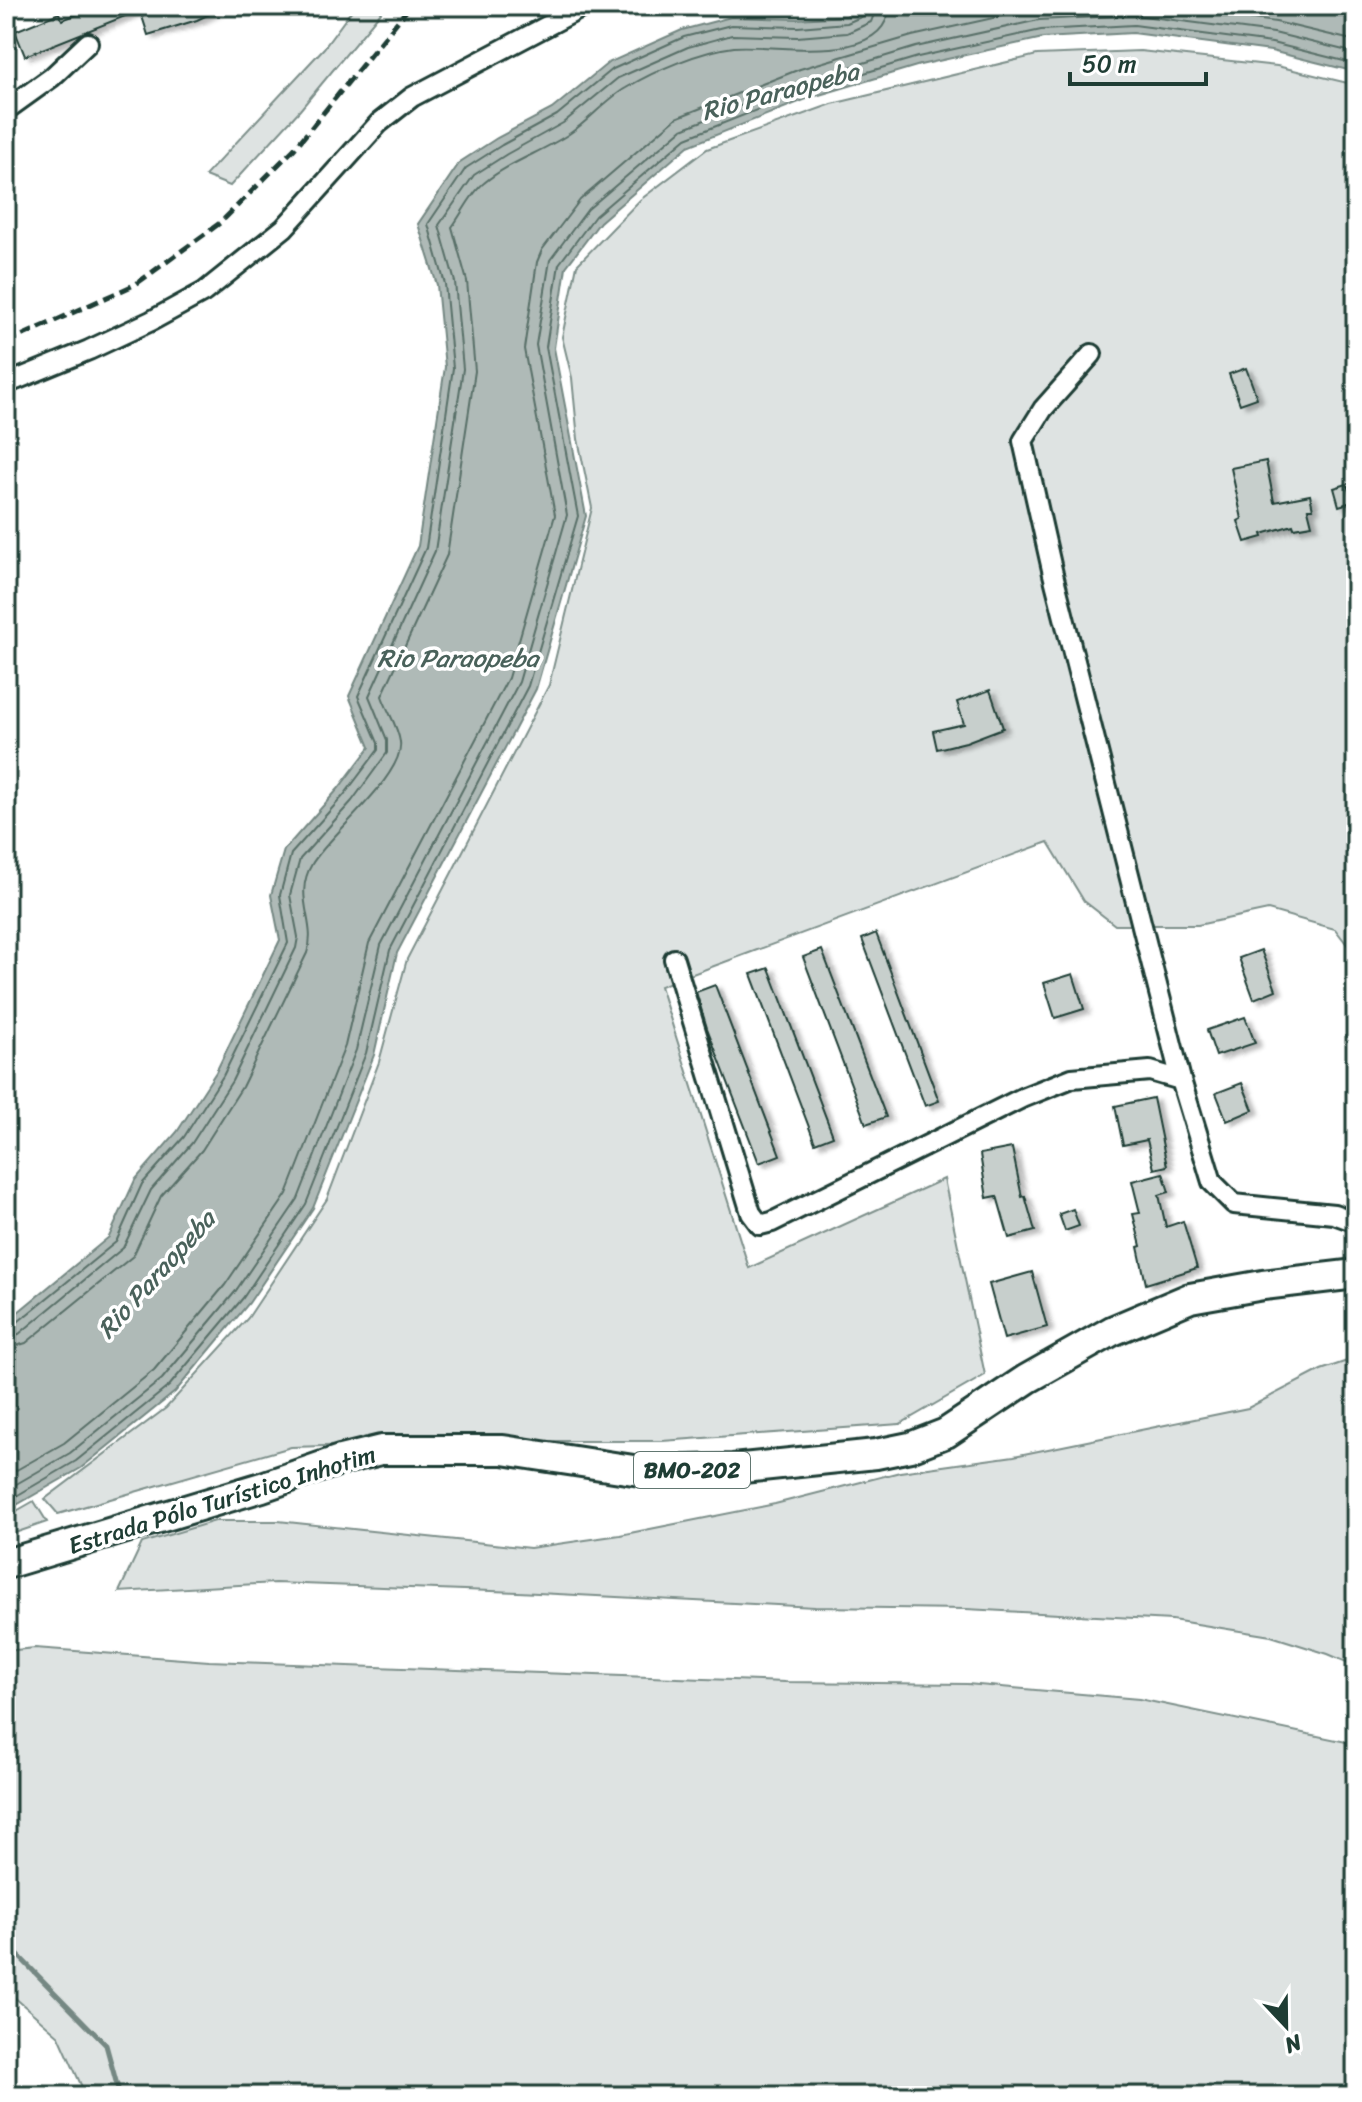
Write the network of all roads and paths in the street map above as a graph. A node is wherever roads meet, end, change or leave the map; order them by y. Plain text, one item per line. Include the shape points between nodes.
1 (585, 6) edge
2 (88, 43) dead end
3 (6, 110) edge
4 (1092, 354) dead end
5 (6, 384) edge
6 (674, 959) dead end
7 (1181, 1080) junction
8 (1356, 1222) edge
9 (1356, 1274) edge
10 (6, 1564) edge

1 - 5 street via 412,97 379,123 284,228 204,292 89,350
2 - 3 street
4 - 7 street via 1043,409 1023,441
6 - 7 street via 751,1213 760,1225 1072,1078 1150,1071
7 - 8 street via 1212,1182 1234,1204 1334,1214
9 - 10 main road, Estrada Pólo Turístico Inhotim / BMO-202 via 1190,1298 1112,1331 946,1433 910,1447 733,1469 640,1471 503,1450 381,1450

